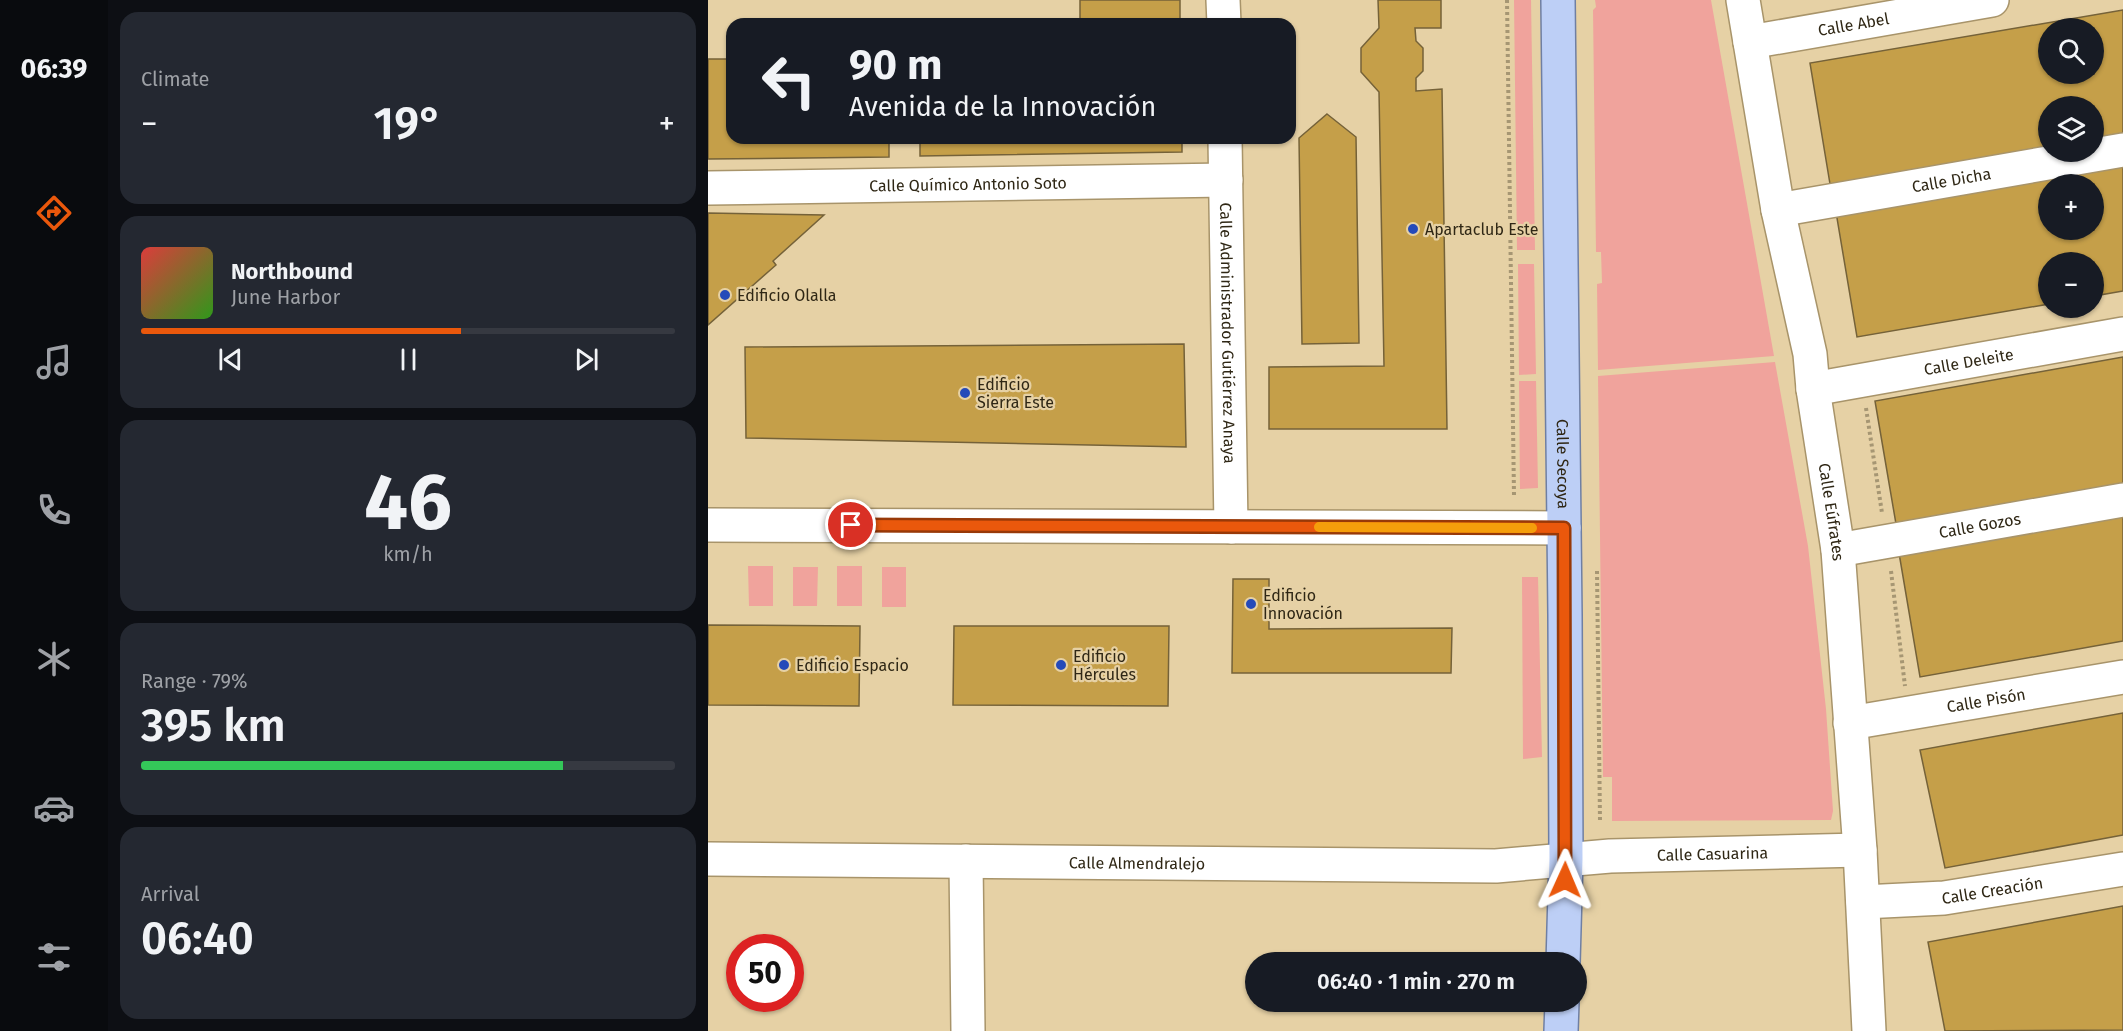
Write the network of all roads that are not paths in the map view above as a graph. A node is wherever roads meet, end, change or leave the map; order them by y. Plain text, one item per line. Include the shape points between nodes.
1 (1223, 0) edge
2 (1558, 0) edge
3 (1743, 0) edge
4 (1992, 0) edge
5 (1224, 18) edge
6 (1750, 42) junction
7 (1225, 144) edge
8 (2123, 150) edge
9 (1226, 180) junction
10 (708, 188) edge
11 (1778, 210) junction
12 (2123, 334) edge
13 (1813, 389) junction
14 (2123, 500) edge
15 (708, 525) edge
16 (1231, 527) junction
17 (1564, 528) junction
18 (1838, 550) junction
19 (2123, 677) edge
20 (1850, 723) junction
21 (1860, 850) junction
22 (708, 860) edge
23 (1566, 860) junction
24 (966, 861) junction
25 (2123, 869) edge
26 (1863, 902) junction
27 (1563, 952) edge
28 (1562, 1012) edge
29 (968, 1031) edge
30 (1561, 1031) edge
31 (1869, 1031) edge

1 - 5 street
2 - 17 main road, Calle Secoya
3 - 6 street, Calle Eúfrates
4 - 6 street, Calle Abel
6 - 11 street, Calle Eúfrates
7 - 9 street, Calle Administrador Gutiérrez Anaya
8 - 11 street, Calle Dicha
9 - 10 street, Calle Químico Antonio Soto
9 - 16 street, Calle Administrador Gutiérrez Anaya
11 - 13 street, Calle Eúfrates via 1810,354
12 - 13 street, Calle Deleite
13 - 18 street, Calle Eúfrates
14 - 18 street, Calle Gozos
15 - 16 street
16 - 17 street
17 - 23 main road, Calle Secoya
18 - 20 street, Calle Eúfrates
19 - 20 street, Calle Pisón
20 - 21 street, Calle Eúfrates
21 - 23 street, Calle Casuarina
21 - 26 street, Calle Eúfrates
22 - 24 street, Calle Almendralejo
23 - 24 street, Calle Almendralejo via 1496,866
23 - 27 main road, Calle Secoya
24 - 29 street
25 - 26 street, Calle Creación via 1944,898
26 - 31 street, Calle Eúfrates
28 - 30 main road

